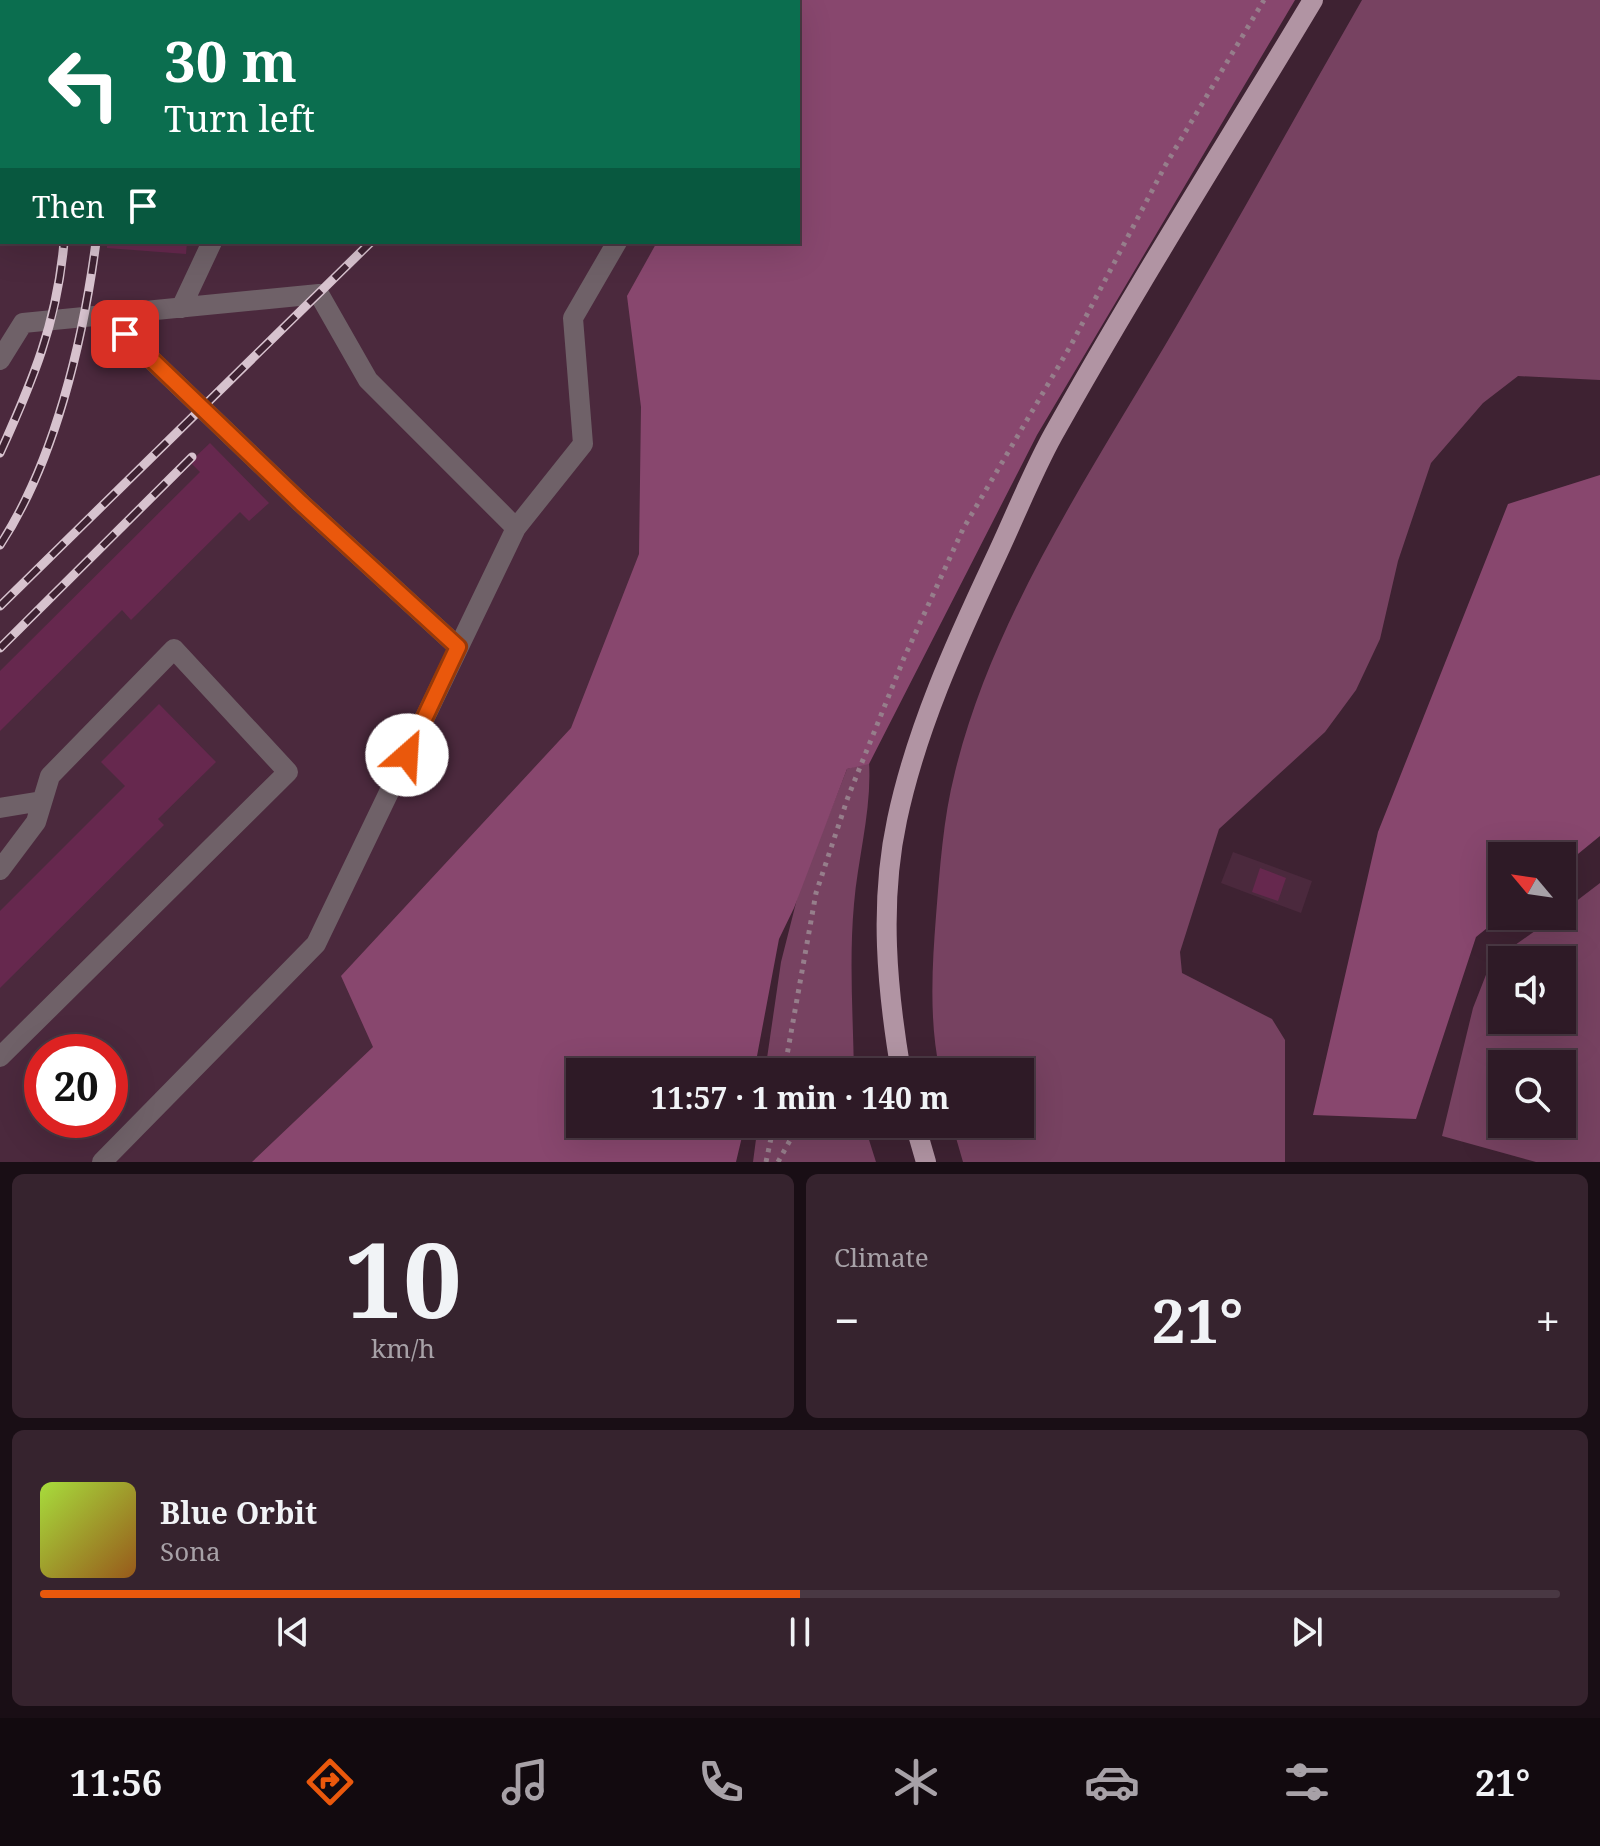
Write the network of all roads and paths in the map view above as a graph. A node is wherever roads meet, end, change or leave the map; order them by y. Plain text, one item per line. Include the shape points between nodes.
1 (1313, 0) edge
2 (211, 244) edge
3 (616, 244) edge
4 (181, 308) junction
5 (106, 316) junction
6 (0, 360) edge
7 (516, 528) junction
8 (458, 647) junction
9 (42, 801) junction
10 (0, 808) edge
11 (0, 870) edge
12 (0, 1057) edge
13 (899, 1058) edge
14 (771, 1138) edge
15 (791, 1138) edge
16 (919, 1138) edge
17 (102, 1162) edge
18 (766, 1162) edge
19 (778, 1162) edge
20 (926, 1162) edge

1 - 13 main road via 1052,438 964,624 925,725 897,820 886,950
2 - 4 lane
3 - 7 lane via 573,318 583,444
4 - 5 lane
4 - 7 lane via 319,294 368,380
5 - 6 lane via 23,323
5 - 8 lane
7 - 8 lane
8 - 17 lane via 316,944
9 - 10 lane
9 - 11 lane via 36,822
9 - 12 lane via 50,776 174,649 288,772
14 - 18 path
15 - 19 path
16 - 20 main road

